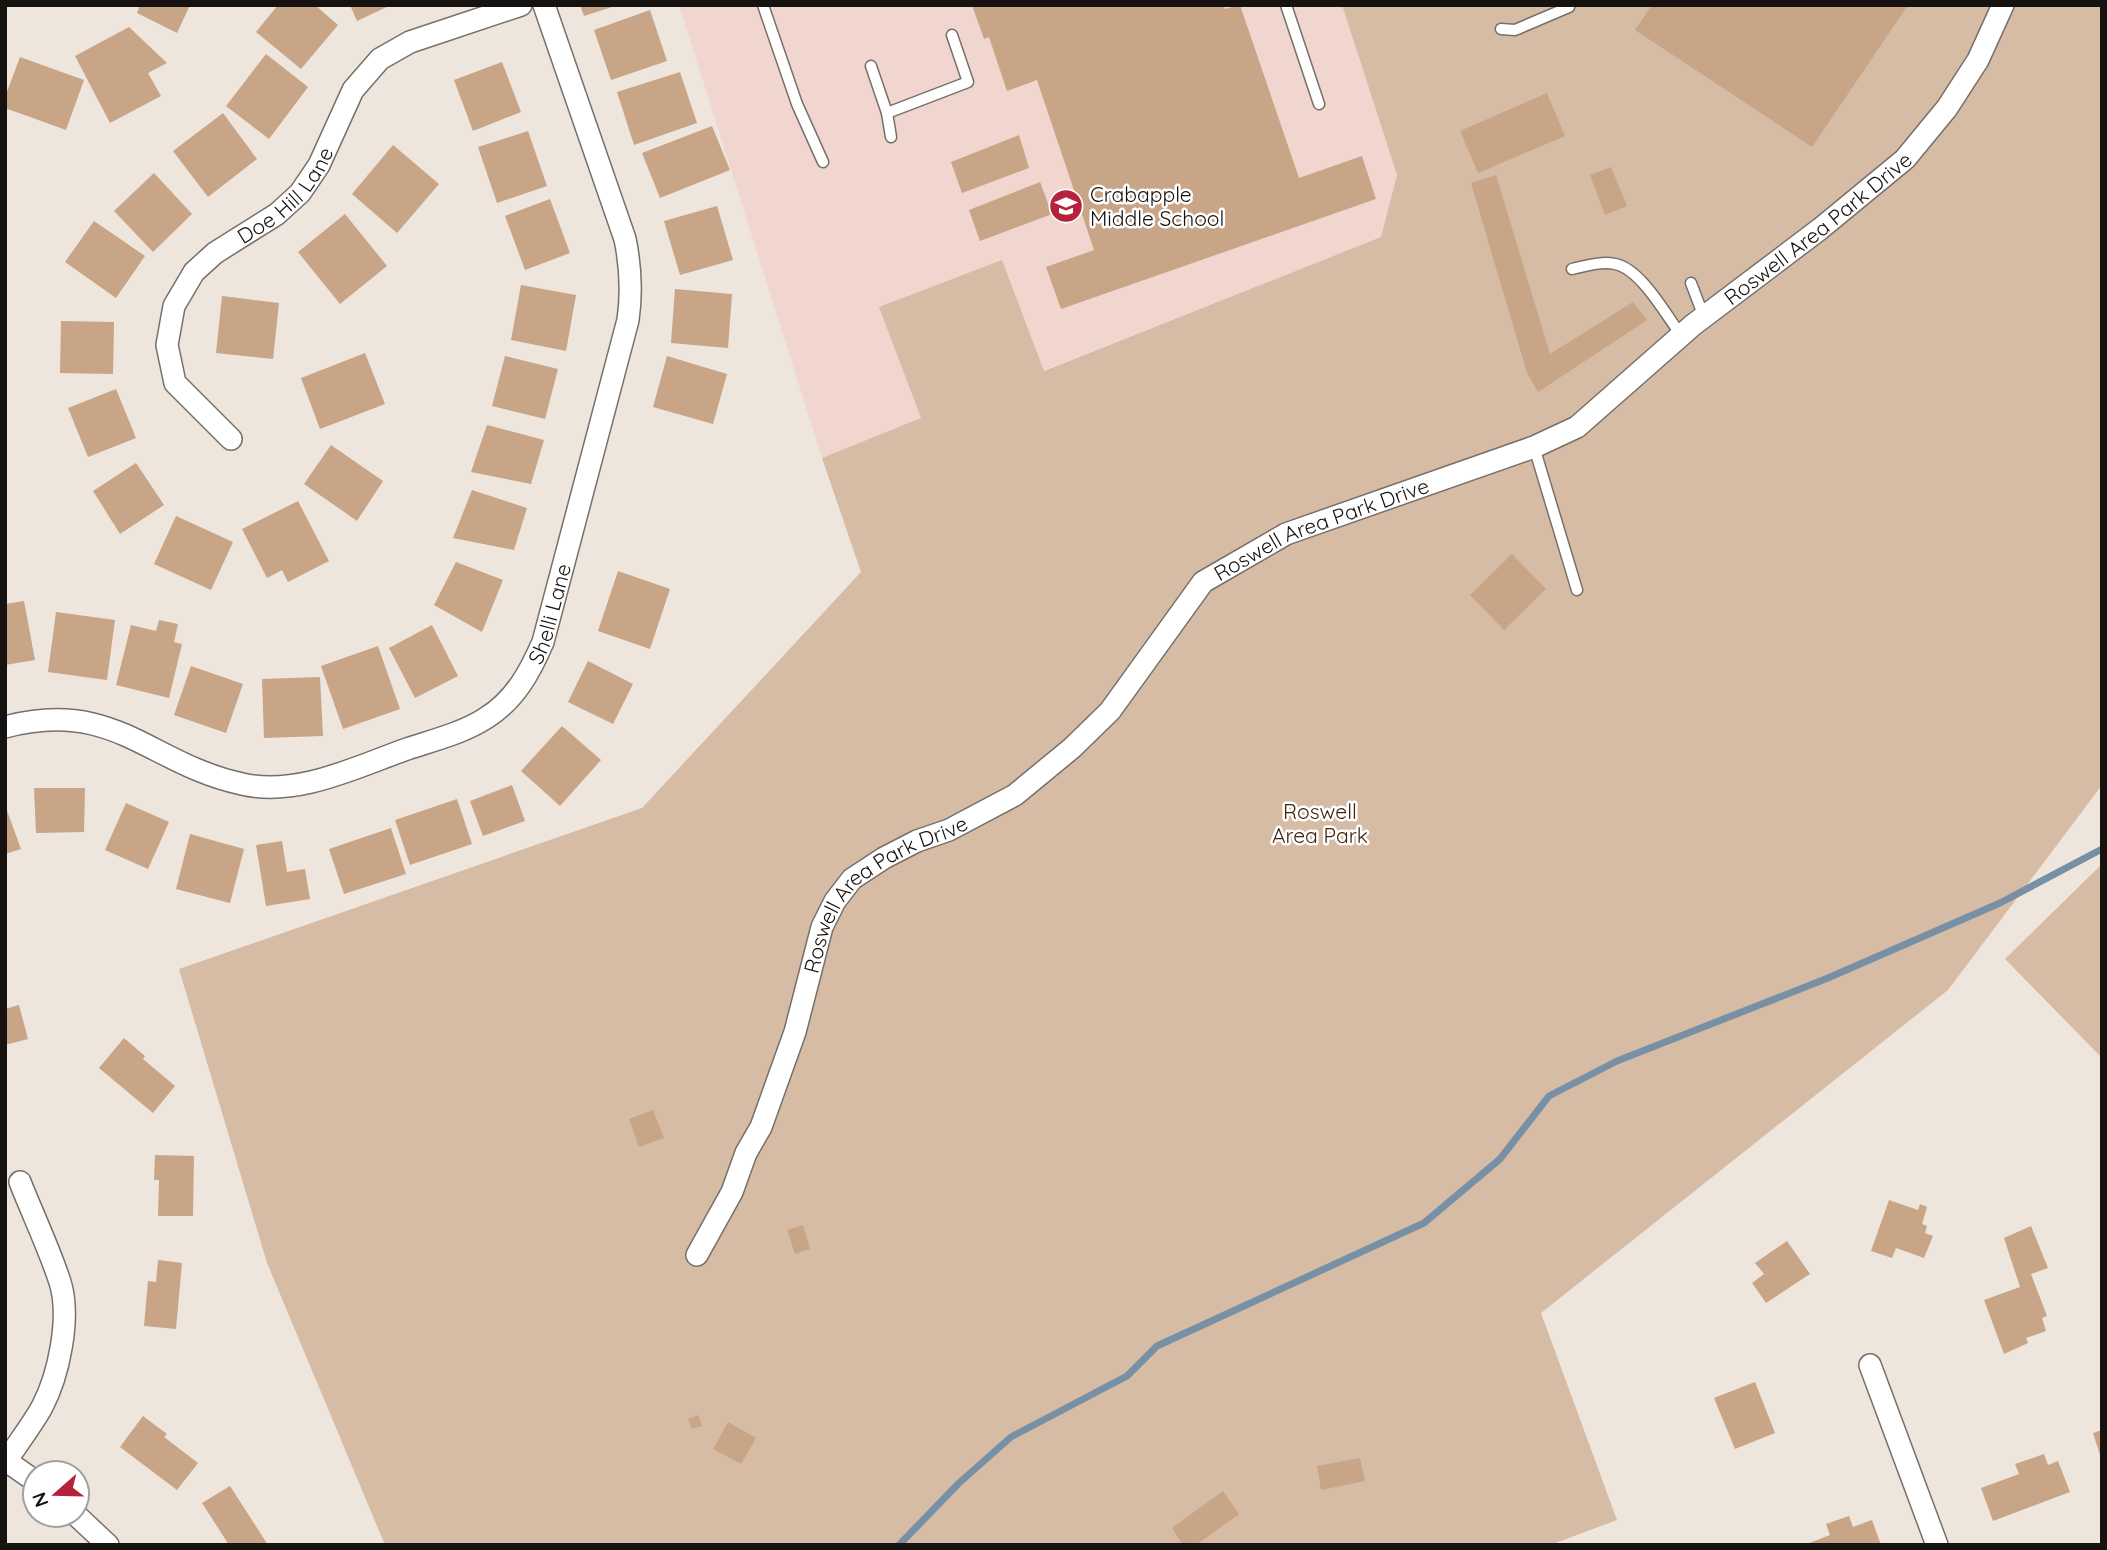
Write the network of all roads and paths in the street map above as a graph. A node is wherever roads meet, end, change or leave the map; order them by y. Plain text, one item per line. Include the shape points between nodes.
1 (521, 5) edge
2 (544, 5) edge
3 (763, 5) edge
4 (1286, 5) edge
5 (2003, 5) edge
6 (1569, 7) dead end
7 (1501, 29) dead end
8 (952, 34) dead end
9 (871, 66) dead end
10 (1319, 104) dead end
11 (887, 113) junction
12 (891, 137) dead end
13 (823, 162) dead end
14 (1572, 269) dead end
15 (1691, 283) dead end
16 (1704, 317) junction
17 (1681, 335) junction
18 (232, 439) dead end
19 (1534, 447) junction
20 (1577, 590) dead end
21 (5, 727) edge
22 (20, 1182) dead end
23 (697, 1255) dead end
24 (1870, 1365) dead end
25 (6, 1460) edge
26 (21, 1471) edge
27 (91, 1529) edge
28 (108, 1545) edge
29 (1937, 1545) edge

1 - 18 street, Doe Hill Lane via 410,42 380,59 353,90 319,165 300,193 194,272 174,306 167,345 175,383
2 - 21 street, Shelli Lane via 625,239 632,293 543,642 529,674 507,702 462,730 320,780 277,787 214,777 99,724 65,718
3 - 13 lane via 797,104
4 - 10 lane
5 - 16 street, Roswell Area Park Drive via 1978,60 1947,108 1905,159
6 - 7 lane via 1515,30
8 - 11 lane via 968,82
9 - 11 lane
11 - 12 lane
14 - 17 lane via 1600,263 1625,267
15 - 16 lane
16 - 17 street, Roswell Area Park Drive
17 - 19 street, Roswell Area Park Drive via 1577,427
19 - 20 lane
19 - 23 street, Roswell Area Park Drive via 1286,534 1203,582 1111,711 1072,748 1015,795 884,858 852,879 822,927 796,1032 761,1128
22 - 25 street via 61,1284 63,1312 61,1346 43,1406
24 - 29 street
25 - 26 street
27 - 28 street

